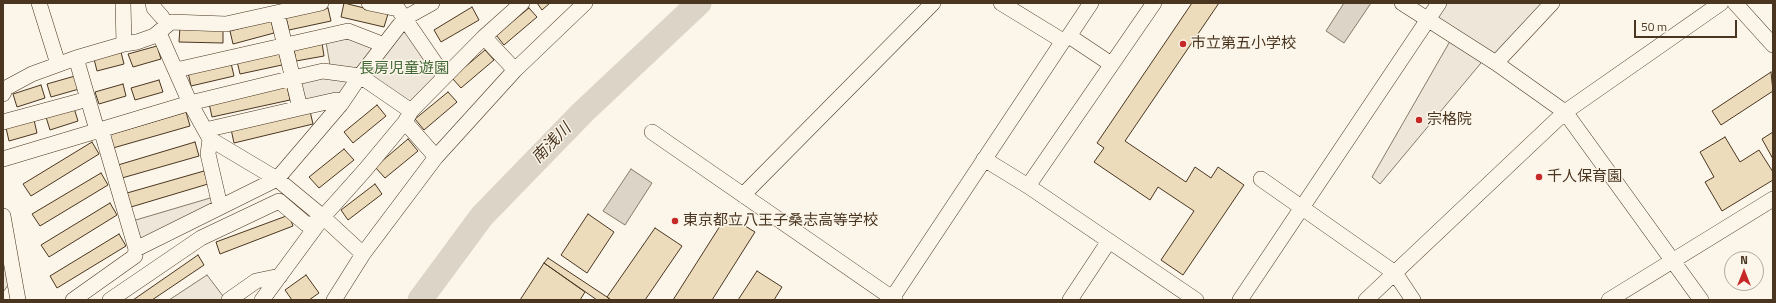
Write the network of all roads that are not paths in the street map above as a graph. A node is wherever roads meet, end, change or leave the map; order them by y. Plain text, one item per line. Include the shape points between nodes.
1 (39, 3) edge
2 (124, 3) edge
3 (152, 3) edge
4 (321, 3) edge
5 (369, 3) edge
6 (432, 3) edge
7 (522, 3) edge
8 (585, 3) edge
9 (933, 3) edge
10 (1001, 3) edge
11 (1091, 3) edge
12 (1154, 3) edge
13 (1402, 3) edge
14 (1439, 3) edge
15 (1552, 3) edge
16 (1721, 3) edge
17 (1735, 3) edge
18 (277, 13) junction
19 (162, 17) dead end
20 (405, 18) junction
21 (1427, 20) junction
22 (159, 33) junction
23 (484, 37) junction
24 (1066, 39) junction
25 (124, 44) junction
26 (286, 45) junction
27 (384, 45) junction
28 (1773, 45) edge
29 (76, 58) junction
30 (1496, 63) junction
31 (58, 64) junction
32 (1111, 64) junction
33 (176, 70) junction
34 (515, 70) junction
35 (360, 76) junction
36 (444, 76) junction
37 (293, 78) junction
38 (3, 94) edge
39 (88, 99) junction
40 (190, 103) junction
41 (340, 104) junction
42 (300, 108) junction
43 (1565, 112) junction
44 (408, 116) junction
45 (3, 122) edge
46 (97, 130) junction
47 (652, 132) dead end
48 (207, 134) junction
49 (436, 157) junction
50 (3, 159) edge
51 (984, 159) junction
52 (276, 179) junction
53 (1261, 179) dead end
54 (1028, 186) junction
55 (743, 195) junction
56 (1773, 199) edge
57 (220, 206) junction
58 (1303, 207) junction
59 (3, 216) edge
60 (321, 220) junction
61 (1109, 241) junction
62 (136, 249) junction
63 (363, 254) junction
64 (1674, 262) junction
65 (1395, 272) junction
66 (280, 276) junction
67 (893, 299) edge
68 (18, 300) edge
69 (73, 300) edge
70 (110, 300) edge
71 (229, 300) edge
72 (262, 300) edge
73 (334, 300) edge
74 (1070, 300) edge
75 (1196, 300) edge
76 (1240, 300) edge
77 (1366, 300) edge
78 (1413, 300) edge
79 (1609, 300) edge
80 (1701, 300) edge

1 - 31 street
2 - 25 street
3 - 19 street
4 - 18 street
5 - 20 street via 398,9
6 - 20 street
7 - 23 street
8 - 34 street
9 - 55 street
10 - 24 street
11 - 24 street
12 - 32 street
13 - 21 street
14 - 21 street
15 - 30 street
16 - 43 street
17 - 28 street
18 - 22 street via 226,24 171,22
18 - 26 street
20 - 27 street
20 - 36 street
21 - 30 street
21 - 58 street
22 - 25 street
22 - 33 street
23 - 34 street
23 - 36 street
24 - 32 street
24 - 51 street
25 - 29 street
26 - 27 street via 348,31
26 - 33 street
26 - 37 street
27 - 35 street
29 - 31 street
29 - 39 street
30 - 43 street
31 - 38 street via 6,88
32 - 54 street
33 - 40 street
34 - 49 street
35 - 37 street via 323,71
35 - 41 street
35 - 44 street
36 - 44 street
37 - 40 street
37 - 42 street
39 - 45 street
39 - 46 street
40 - 46 street
40 - 48 street
41 - 42 street via 336,100
41 - 52 street
42 - 48 street
43 - 64 street
43 - 65 street
44 - 49 street
44 - 60 street
46 - 50 street
46 - 62 street via 103,136
47 - 55 street
48 - 52 street
48 - 57 street via 208,154
49 - 63 street
51 - 54 street
51 - 67 street
52 - 57 street
52 - 60 street
53 - 58 street
54 - 61 street
55 - 67 street
56 - 64 street
57 - 62 street
58 - 65 street
58 - 76 street
59 - 68 street
60 - 63 street
60 - 66 street
60 - 70 street via 306,224 279,200 201,238
61 - 74 street
61 - 75 street
62 - 69 street via 135,256
63 - 73 street
64 - 79 street
64 - 80 street
65 - 77 street
65 - 78 street
66 - 71 street via 256,281
66 - 72 street

